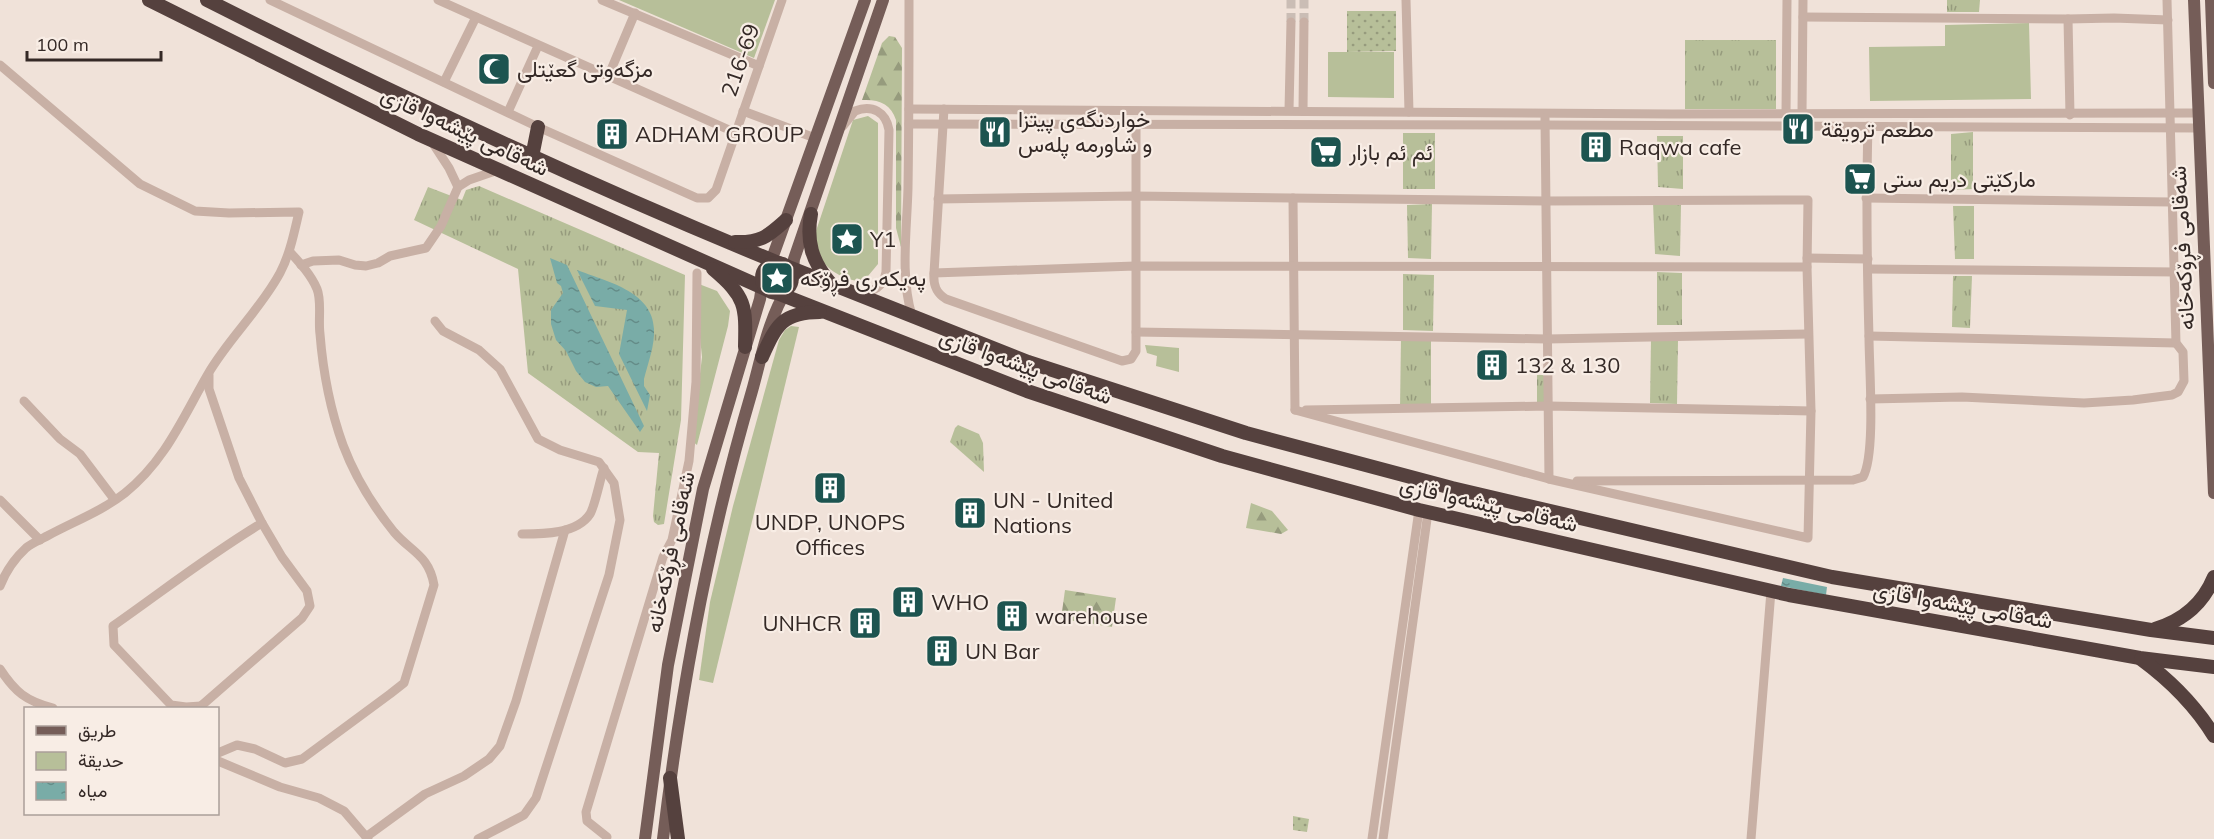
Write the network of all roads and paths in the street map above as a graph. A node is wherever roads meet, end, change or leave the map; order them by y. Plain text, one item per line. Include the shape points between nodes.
1 (149, 0) edge
2 (207, 0) edge
3 (270, 0) edge
4 (438, 0) edge
5 (602, 0) edge
6 (782, 0) edge
7 (865, 0) edge
8 (883, 0) edge
9 (909, 0) edge
10 (1406, 0) edge
11 (1787, 0) edge
12 (1803, 0) edge
13 (2167, 0) edge
14 (2194, 0) edge
15 (2211, 0) edge
16 (635, 13) junction
17 (476, 17) junction
18 (1803, 17) junction
19 (2068, 20) junction
20 (2168, 20) junction
21 (1291, 22) tunnel mouth
22 (1304, 22) tunnel mouth
23 (2213, 43) edge
24 (538, 46) junction
25 (0, 65) edge
26 (759, 66) junction
27 (608, 77) junction
28 (444, 82) junction
29 (2214, 83) edge
30 (909, 109) junction
31 (944, 109) junction
32 (1265, 110) junction
33 (1289, 110) junction
34 (1303, 110) junction
35 (1342, 110) junction
36 (743, 111) junction
37 (508, 112) junction
38 (1409, 112) junction
39 (1546, 113) junction
40 (2198, 113) junction
41 (1760, 114) junction
42 (1786, 114) junction
43 (1802, 114) junction
44 (2169, 114) junction
45 (1838, 115) junction
46 (2070, 115) junction
47 (909, 124) junction
48 (943, 124) junction
49 (1136, 124) junction
50 (1264, 124) junction
51 (1342, 124) junction
52 (1545, 124) junction
53 (1760, 125) junction
54 (1838, 126) junction
55 (1868, 126) junction
56 (538, 128) junction
57 (2173, 128) junction
58 (2198, 128) junction
59 (736, 133) junction
60 (838, 134) junction
61 (815, 138) junction
62 (430, 140) junction
63 (532, 157) junction
64 (498, 170) junction
65 (458, 187) junction
66 (1134, 196) junction
67 (1293, 198) junction
68 (1866, 198) junction
69 (938, 199) junction
70 (1546, 201) junction
71 (2171, 202) junction
72 (811, 214) junction
73 (784, 225) junction
74 (888, 230) junction
75 (802, 237) junction
76 (722, 239) junction
77 (906, 250) junction
78 (290, 252) junction
79 (700, 258) junction
80 (1807, 263) junction
81 (1868, 264) junction
82 (301, 265) junction
83 (1135, 266) junction
84 (1294, 266) junction
85 (1546, 267) junction
86 (2176, 272) junction
87 (697, 273) dead end
88 (934, 273) junction
89 (777, 278) junction
90 (832, 284) junction
91 (857, 295) junction
92 (830, 314) junction
93 (912, 316) junction
94 (435, 321) dead end
95 (1136, 332) junction
96 (1808, 334) junction
97 (1294, 335) junction
98 (1869, 336) junction
99 (1547, 339) junction
100 (2176, 343) junction
101 (745, 347) junction
102 (762, 357) junction
103 (209, 373) junction
104 (1870, 399) junction
105 (24, 401) dead end
106 (1548, 406) junction
107 (1295, 410) junction
108 (1811, 411) junction
109 (604, 468) junction
110 (1549, 479) junction
111 (1809, 480) junction
112 (1559, 481) junction
113 (2214, 493) edge
114 (114, 499) junction
115 (0, 500) edge
116 (1423, 511) junction
117 (262, 523) junction
118 (565, 530) junction
119 (522, 534) dead end
120 (40, 540) junction
121 (2214, 578) edge
122 (0, 586) edge
123 (1771, 591) junction
124 (2151, 630) junction
125 (2214, 638) edge
126 (2140, 658) junction
127 (2214, 667) edge
128 (0, 669) edge
129 (49, 707) edge
130 (201, 707) edge
131 (2214, 736) edge
132 (219, 753) edge
133 (219, 761) edge
134 (670, 778) junction
135 (607, 837) dead end
136 (367, 838) edge
137 (478, 839) edge
138 (645, 839) edge
139 (663, 839) edge
140 (678, 839) edge
141 (1372, 839) edge
142 (1383, 839) edge
143 (1751, 839) edge

1 - 62 highway, شەقامی پێشەوا قازی
2 - 63 highway, شەقامی پێشەوا قازی
3 - 28 street
4 - 17 street
5 - 16 street
6 - 26 street, 216-69
7 - 61 main road
8 - 60 main road
9 - 30 street
10 - 38 street
11 - 42 street
12 - 18 street
13 - 20 street
14 - 40 main road, شەقامی فڕۆکەخانە
15 - 23 main road
16 - 26 street
16 - 27 street
17 - 24 street
17 - 28 street
18 - 19 street
18 - 43 street
19 - 20 street
19 - 46 street
20 - 44 street
21 - 33 street
22 - 34 street
23 - 29 main road
24 - 27 street
24 - 37 street
25 - 78 street via 140,184 195,211 299,212
26 - 36 street, 216-69
27 - 59 street
28 - 37 street
30 - 31 street
30 - 47 street
31 - 32 street
31 - 48 street
32 - 33 street
32 - 50 street
33 - 34 street
34 - 35 street
35 - 38 street
35 - 51 street
36 - 59 street, 216-69
36 - 61 street
37 - 56 street
38 - 39 street
39 - 41 street
39 - 52 street
40 - 44 street
40 - 58 main road, شەقامی فڕۆکەخانە
41 - 42 street
41 - 53 street
42 - 43 street
43 - 45 street
44 - 46 street
44 - 57 street
45 - 46 street
45 - 54 street
47 - 48 street
47 - 77 street
48 - 49 street
48 - 69 street
49 - 50 street
49 - 66 street
50 - 51 street
51 - 52 street
52 - 53 street
52 - 70 street
53 - 54 street
54 - 55 street
55 - 57 street
55 - 68 street
56 - 59 street, 216-69 via 696,198 708,198 716,190
56 - 63 highway
57 - 58 street
57 - 71 street
58 - 113 main road, شەقامی فڕۆکەخانە
60 - 72 main road
60 - 74 street via 849,116 859,109 874,109 886,119
61 - 73 main road
62 - 64 highway, شەقامی پێشەوا قازی
62 - 65 street
63 - 76 highway, شەقامی پێشەوا قازی
64 - 65 street
64 - 79 highway, شەقامی پێشەوا قازی
65 - 82 street via 441,226 426,248 366,266 339,260
66 - 67 street
66 - 69 street
66 - 83 street
67 - 70 street
67 - 84 street
68 - 71 street
68 - 81 street
69 - 88 street
70 - 80 street via 1808,200
70 - 85 street
71 - 86 street
72 - 75 main road
72 - 90 highway via 810,249 819,270
73 - 75 main road via 786,237
73 - 76 highway via 760,240
73 - 89 main road
74 - 77 street via 894,252
74 - 91 street via 884,281 875,290
75 - 89 main road
76 - 89 highway, شەقامی پێشەوا قازی
77 - 93 street via 906,293
78 - 82 street
78 - 103 street via 255,312
79 - 89 highway, شەقامی پێشەوا قازی
79 - 101 highway via 741,297 746,320
80 - 81 street
80 - 85 street
80 - 96 street
81 - 86 street
81 - 98 street
82 - 132 street via 318,291 323,369 343,446 374,505 431,570 434,585 404,683 390,694 302,759 285,762 237,746
83 - 84 street
83 - 88 street
83 - 95 street
84 - 85 street
84 - 97 street
85 - 99 street
86 - 100 street
87 - 135 street via 696,382 689,461 672,540 663,557 586,812 587,821
88 - 95 street via 935,288 946,299 1118,360 1127,361 1134,355
89 - 90 highway, شەقامی پێشەوا قازی
89 - 92 highway, شەقامی پێشەوا قازی
89 - 101 main road, شەقامی فڕۆکەخانە
89 - 102 main road, شەقامی فڕۆکەخانە
90 - 91 highway, شەقامی پێشەوا قازی
91 - 93 highway, شەقامی پێشەوا قازی
92 - 102 highway via 807,312 785,320 773,332
92 - 116 highway, شەقامی پێشەوا قازی via 1027,391 1124,424 1222,456
93 - 124 highway, شەقامی پێشەوا قازی via 1028,362 1246,433 1452,488 1832,577
94 - 109 street via 443,331 479,350 500,369 538,439 599,462
95 - 97 street
96 - 99 street
96 - 108 street
97 - 99 street
97 - 107 street
98 - 100 street
98 - 104 street
99 - 106 street
100 - 104 street via 2183,352 2184,381 2172,395 2084,403 1962,397
101 - 138 main road, شەقامی فڕۆکەخانە via 703,489 668,664
102 - 134 main road, شەقامی فڕۆکەخانە via 714,533
103 - 114 street via 173,439 152,467
103 - 117 street via 209,389 239,478
104 - 111 street via 1869,468 1863,477
105 - 114 street via 80,454
106 - 107 street
106 - 108 street
106 - 110 street
107 - 110 street
108 - 111 street
109 - 118 street via 590,515
109 - 137 street via 614,483 620,520 609,575 548,765 536,798 524,815
110 - 112 street
111 - 112 street
111 - 112 street via 1808,538
114 - 120 street
115 - 120 street
116 - 123 highway, شەقامی پێشەوا قازی
116 - 141 street
116 - 142 street
117 - 130 street via 307,591 310,606 302,618
117 - 130 street via 219,549 113,626 114,645 171,705
118 - 119 street
118 - 136 street via 500,746 489,759 425,794
120 - 122 street via 27,547 8,569
121 - 124 highway via 2190,611
123 - 126 highway, شەقامی پێشەوا قازی
123 - 143 street
124 - 125 highway, شەقامی پێشەوا قازی
126 - 127 highway, شەقامی پێشەوا قازی
126 - 131 highway via 2181,693
128 - 129 street via 11,686 32,703
133 - 136 street via 319,798 344,811
134 - 139 main road, شەقامی فڕۆکەخانە
134 - 140 highway

